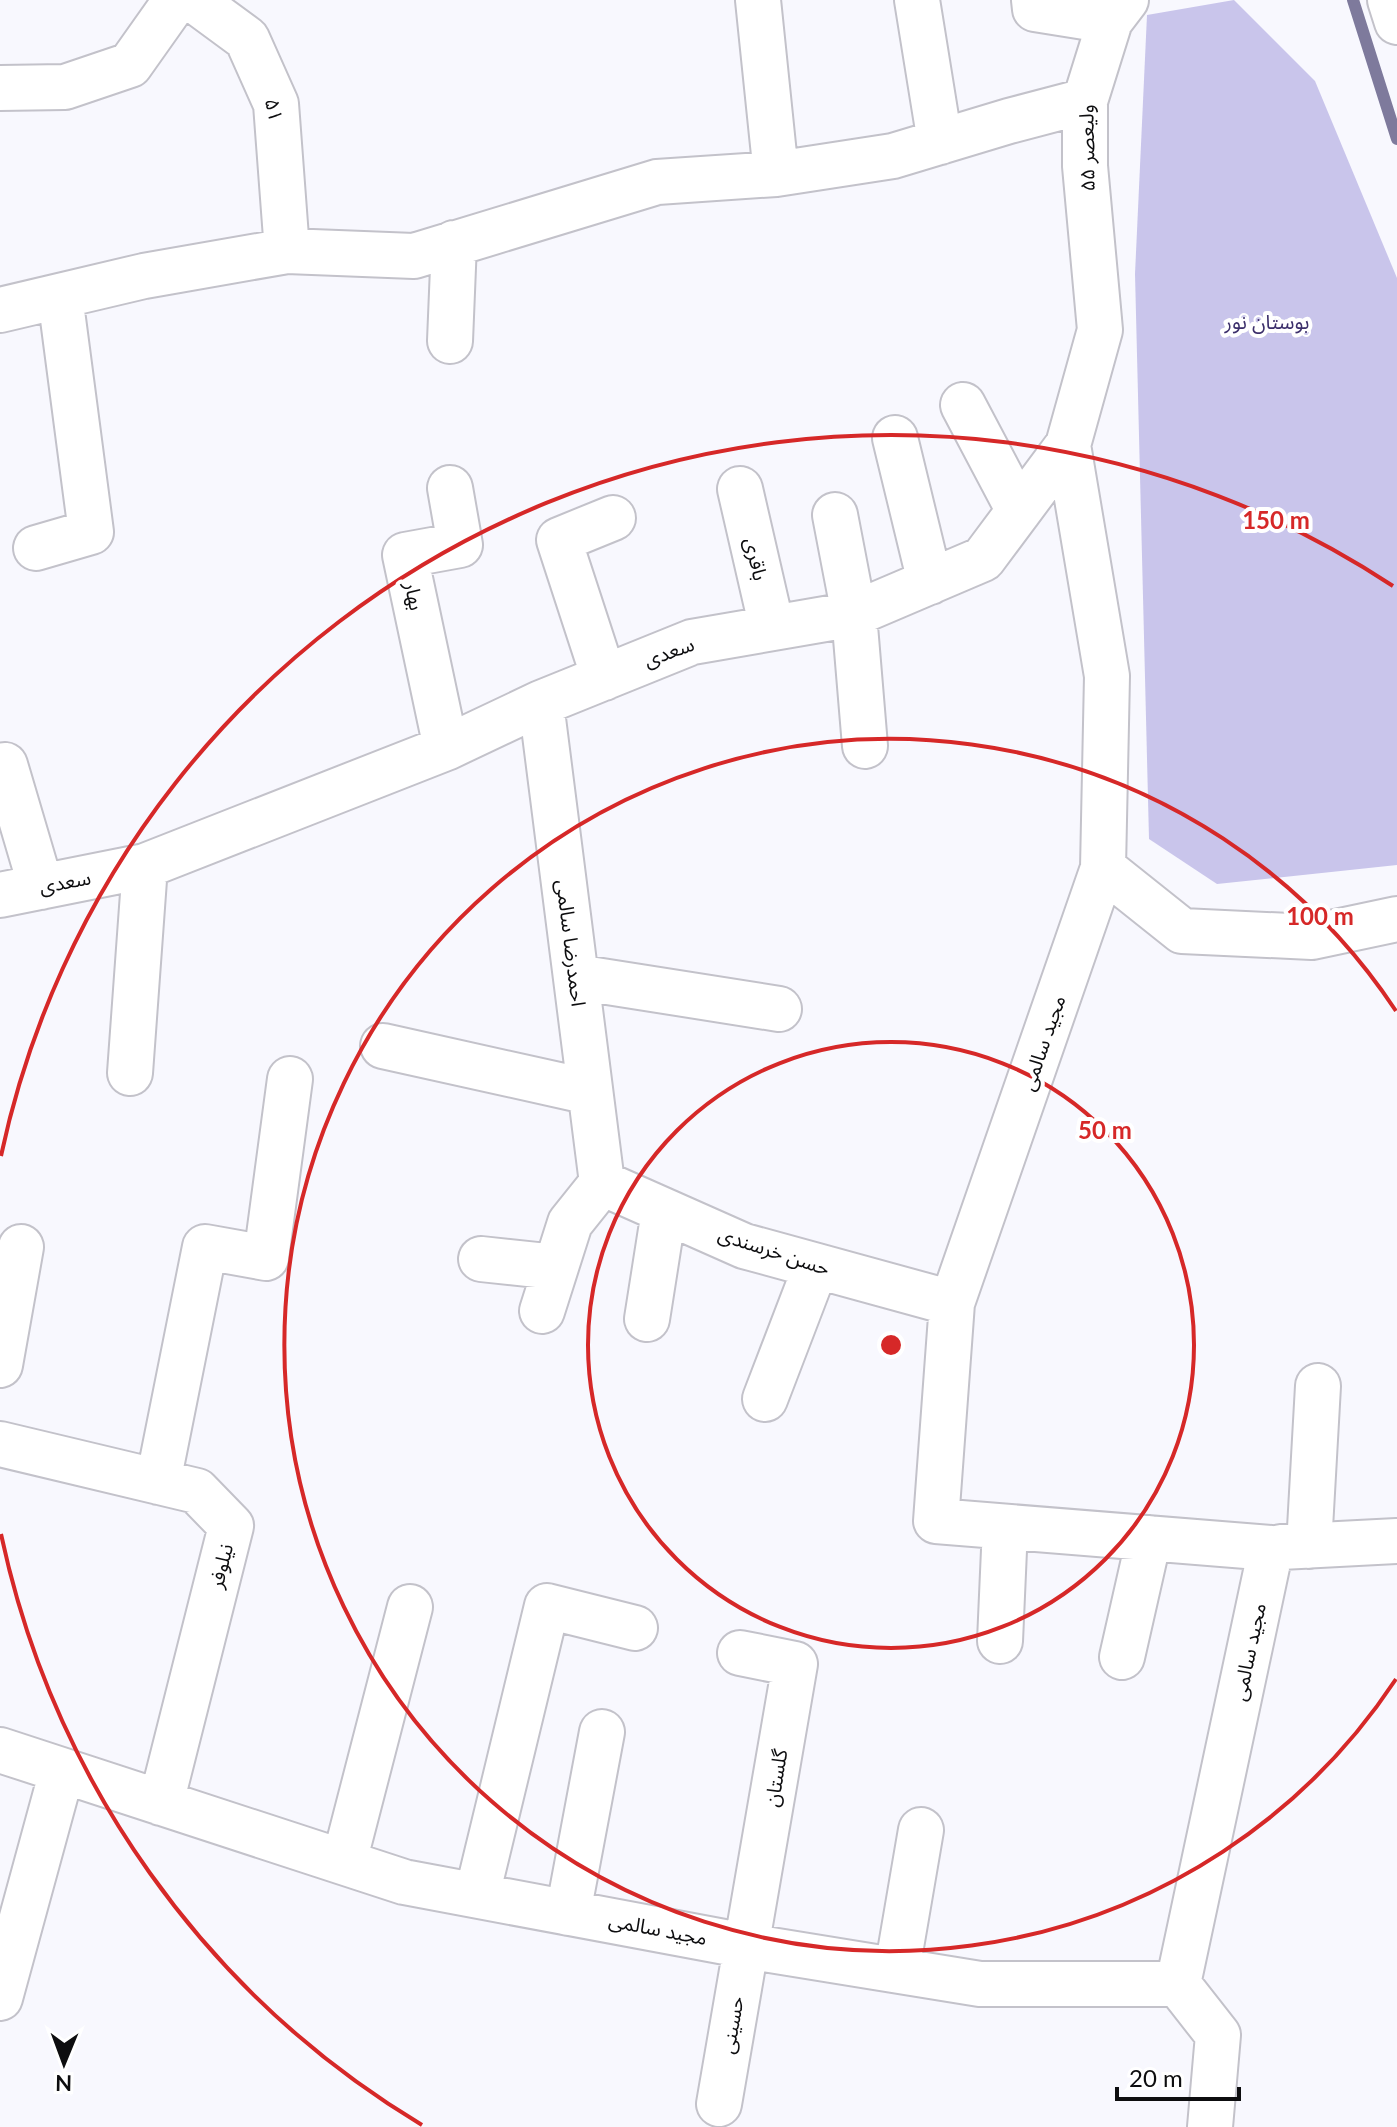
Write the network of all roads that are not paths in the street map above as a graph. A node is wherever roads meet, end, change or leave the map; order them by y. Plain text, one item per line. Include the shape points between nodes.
1 (176, 0) edge
2 (194, 0) edge
3 (758, 0) edge
4 (917, 0) edge
5 (1034, 0) edge
6 (1390, 0) edge
7 (1118, 10) edge
8 (1397, 22) edge
9 (0, 88) edge
10 (1085, 101) junction
11 (940, 142) junction
12 (776, 174) junction
13 (1089, 208) joint
14 (454, 243) junction
15 (287, 251) junction
16 (60, 296) junction
17 (0, 310) edge
18 (450, 341) dead end
19 (963, 405) dead end
20 (1071, 433) junction
21 (895, 438) dead end
22 (450, 488) dead end
23 (740, 489) dead end
24 (1019, 511) junction
25 (835, 515) dead end
26 (613, 518) dead end
27 (36, 548) dead end
28 (918, 587) junction
29 (857, 613) junction
30 (772, 628) junction
31 (604, 678) junction
32 (541, 703) junction
33 (865, 746) dead end
34 (446, 748) junction
35 (5, 765) dead end
36 (145, 866) junction
37 (1103, 868) junction
38 (21, 891) edge
39 (1397, 919) edge
40 (576, 977) junction
41 (779, 1009) dead end
42 (383, 1046) dead end
43 (130, 1073) dead end
44 (290, 1079) dead end
45 (590, 1092) junction
46 (602, 1183) junction
47 (664, 1211) junction
48 (21, 1247) dead end
49 (481, 1259) dead end
50 (816, 1266) junction
51 (556, 1267) junction
52 (952, 1303) junction
53 (542, 1311) dead end
54 (647, 1319) dead end
55 (0, 1365) edge
56 (1318, 1386) dead end
57 (765, 1399) dead end
58 (0, 1444) edge
59 (158, 1482) junction
60 (1005, 1527) junction
61 (1149, 1538) junction
62 (1397, 1541) edge
63 (1290, 1547) junction
64 (410, 1607) dead end
65 (635, 1628) dead end
66 (1000, 1641) dead end
67 (740, 1653) dead end
68 (1122, 1657) dead end
69 (602, 1732) dead end
70 (0, 1750) edge
71 (62, 1771) junction
72 (161, 1803) junction
73 (921, 1830) dead end
74 (344, 1862) junction
75 (477, 1895) junction
76 (568, 1913) junction
77 (746, 1946) junction
78 (897, 1970) junction
79 (1178, 1984) junction
80 (0, 1998) edge
81 (719, 2104) dead end
82 (1210, 2127) edge

1 - 9 street via 130,65 65,87
2 - 15 street, ۵۱ via 247,39 276,104
3 - 12 street
4 - 11 street
5 - 7 street via 1035,9
6 - 8 street
7 - 10 street, ۵۵ ولیعصر
10 - 11 street
10 - 13 street, ۵۵ ولیعصر
11 - 12 street via 893,156
12 - 14 street via 657,182
13 - 20 street, سعدی via 1100,330
14 - 15 street via 414,256
14 - 18 street
15 - 16 street
16 - 17 street
16 - 27 street via 91,532
19 - 24 street
20 - 24 street, سعدی
20 - 37 street, مجید سالمی via 1107,676
21 - 28 street
22 - 34 street, بهار via 460,545 405,555
23 - 30 street, باقری
24 - 28 street, سعدی via 983,559
25 - 29 street
26 - 31 street via 559,540
28 - 29 street, سعدی
29 - 30 street, سعدی
29 - 33 street
30 - 31 street, سعدی via 692,642
31 - 32 street, سعدی
32 - 34 street, سعدی
32 - 40 street, احمدرضا سالمی
34 - 36 street, سعدی
35 - 38 street
36 - 38 street, سعدی
36 - 43 street
37 - 39 street via 1182,931 1312,937
37 - 52 street, مجید سالمی
40 - 41 street
40 - 45 street, احمدرضا سالمی
42 - 45 street
44 - 59 street via 266,1258 205,1247
45 - 46 street, احمدرضا سالمی
46 - 47 street, حسن خرسندی
46 - 51 street via 570,1223
47 - 50 street, حسن خرسندی via 744,1246
47 - 54 street
48 - 55 street
49 - 51 street
50 - 52 street, حسن خرسندی
50 - 57 street
51 - 53 street
52 - 60 street, مجید سالمی via 936,1521
56 - 63 street
58 - 59 street, نیلوفر
59 - 72 street, نیلوفر via 197,1491 231,1526
60 - 61 street, مجید سالمی
60 - 66 street
61 - 63 street, مجید سالمی
61 - 68 street
62 - 63 street
63 - 79 street, مجید سالمی
64 - 74 street
65 - 75 street via 547,1606
67 - 77 street, گلستان via 795,1664
69 - 76 street
70 - 71 street, مجید سالمی
71 - 72 street, مجید سالمی
71 - 80 street
72 - 74 street, مجید سالمی
73 - 78 street
74 - 75 street, مجید سالمی via 404,1882
75 - 76 street, مجید سالمی
76 - 77 street, مجید سالمی
77 - 78 street, مجید سالمی
77 - 81 street, حسینی
78 - 79 street, مجید سالمی via 980,1984
79 - 82 street via 1218,2035

